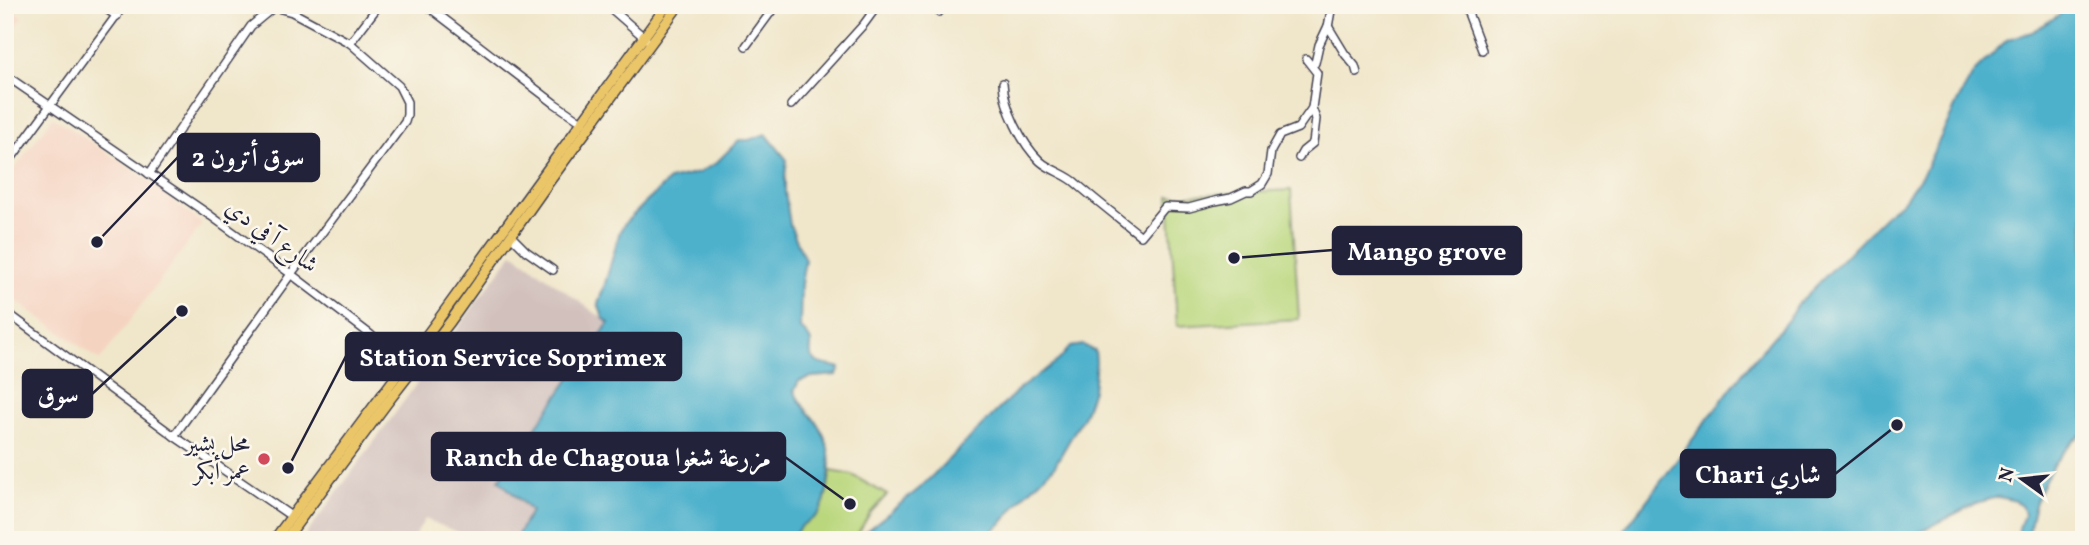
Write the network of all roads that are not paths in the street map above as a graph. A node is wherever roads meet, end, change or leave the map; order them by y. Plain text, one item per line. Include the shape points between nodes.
1 (100, 5) edge
2 (124, 5) edge
3 (379, 5) edge
4 (426, 5) edge
5 (607, 5) edge
6 (667, 5) edge
7 (679, 5) edge
8 (776, 5) edge
9 (878, 5) edge
10 (946, 5) edge
11 (1332, 5) edge
12 (1465, 5) edge
13 (939, 12) dead end
14 (117, 16) junction
15 (1328, 28) junction
16 (647, 41) junction
17 (350, 43) junction
18 (746, 46) dead end
19 (1482, 50) dead end
20 (1306, 59) dead end
21 (1315, 63) dead end
22 (1357, 73) dead end
23 (5, 75) edge
24 (1003, 83) dead end
25 (791, 105) dead end
26 (50, 106) junction
27 (1312, 108) junction
28 (583, 122) junction
29 (1299, 158) dead end
30 (5, 167) edge
31 (149, 174) junction
32 (511, 236) junction
33 (553, 270) dead end
34 (291, 274) junction
35 (5, 311) edge
36 (407, 370) junction
37 (174, 436) junction
38 (291, 516) junction
39 (274, 540) edge
40 (285, 540) edge

1 - 14 street
2 - 14 street
3 - 17 street
4 - 28 street
5 - 16 street
6 - 16 main road
7 - 16 main road
8 - 18 street
9 - 25 street
10 - 13 street
11 - 15 street
12 - 19 street
14 - 26 street
15 - 21 street
15 - 22 street
16 - 28 main road
16 - 32 main road
17 - 31 street via 292,12 274,8 251,26
17 - 34 street via 399,86 407,115
20 - 27 street via 1317,73
23 - 26 street, شارع آ في دي
24 - 27 street via 1026,146 1141,236 1165,207 1189,208 1231,198 1262,184 1280,135 1298,128
26 - 30 street
26 - 31 street, شارع آ في دي
27 - 29 street via 1316,119 1313,143
28 - 36 main road
31 - 34 street, شارع آ في دي
32 - 33 street
32 - 36 main road via 450,322
34 - 36 street, شارع آ في دي via 371,335
34 - 37 street
35 - 37 street
36 - 38 main road
36 - 40 main road
37 - 38 street
38 - 39 main road

